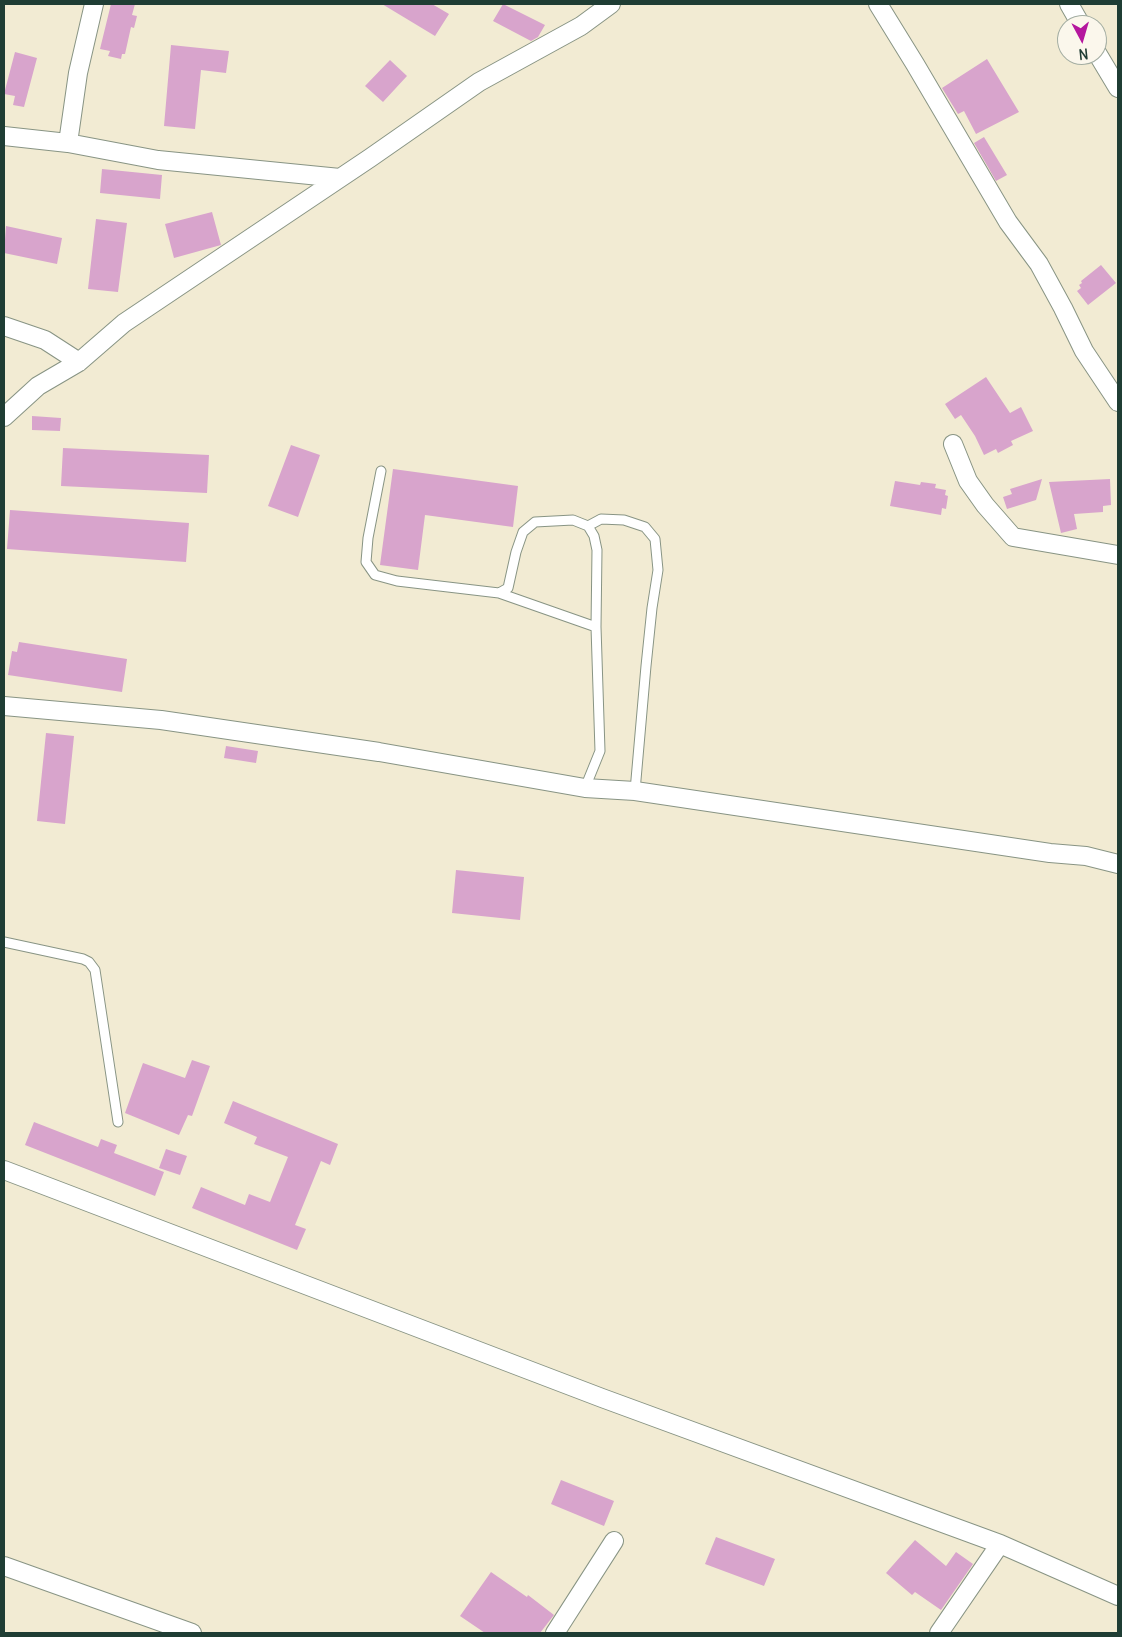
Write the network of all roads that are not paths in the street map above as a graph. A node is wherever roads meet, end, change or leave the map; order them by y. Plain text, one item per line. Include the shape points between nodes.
1 (94, 4) edge
2 (611, 4) edge
3 (878, 4) edge
4 (1069, 4) edge
5 (1075, 15) edge
6 (1104, 65) edge
7 (1118, 88) edge
8 (4, 138) edge
9 (68, 144) junction
10 (340, 178) junction
11 (4, 326) edge
12 (78, 362) junction
13 (1118, 402) edge
14 (4, 417) edge
15 (953, 444) dead end
16 (381, 471) dead end
17 (588, 526) junction
18 (1118, 555) edge
19 (500, 593) junction
20 (596, 628) junction
21 (4, 706) edge
22 (585, 788) junction
23 (635, 791) junction
24 (1118, 864) edge
25 (4, 942) edge
26 (118, 1122) dead end
27 (4, 1170) edge
28 (614, 1540) dead end
29 (1000, 1544) junction
30 (4, 1566) edge
31 (1118, 1596) edge
32 (192, 1633) edge
33 (555, 1633) edge
34 (939, 1633) edge

1 - 9 street via 78,73
2 - 10 street via 581,26 479,82
3 - 13 street via 1008,222 1039,264 1084,351
4 - 5 street
6 - 7 street
8 - 9 street
9 - 10 street via 158,160
10 - 12 street via 124,323
11 - 12 street via 45,340
12 - 14 street via 38,386
15 - 18 street via 968,481 1013,537
16 - 19 lane via 366,562 375,575 397,581
17 - 19 lane via 573,520 535,522 523,532 508,588
17 - 20 lane via 597,550
17 - 23 lane via 601,519 624,520 645,527 655,539 658,570
19 - 20 lane
20 - 22 lane via 600,751
21 - 22 street via 161,720 379,752
22 - 23 street
23 - 24 street via 1086,856
25 - 26 lane via 83,959 95,970
27 - 29 street via 602,1398
28 - 33 street
29 - 31 street
29 - 34 street
30 - 32 street

